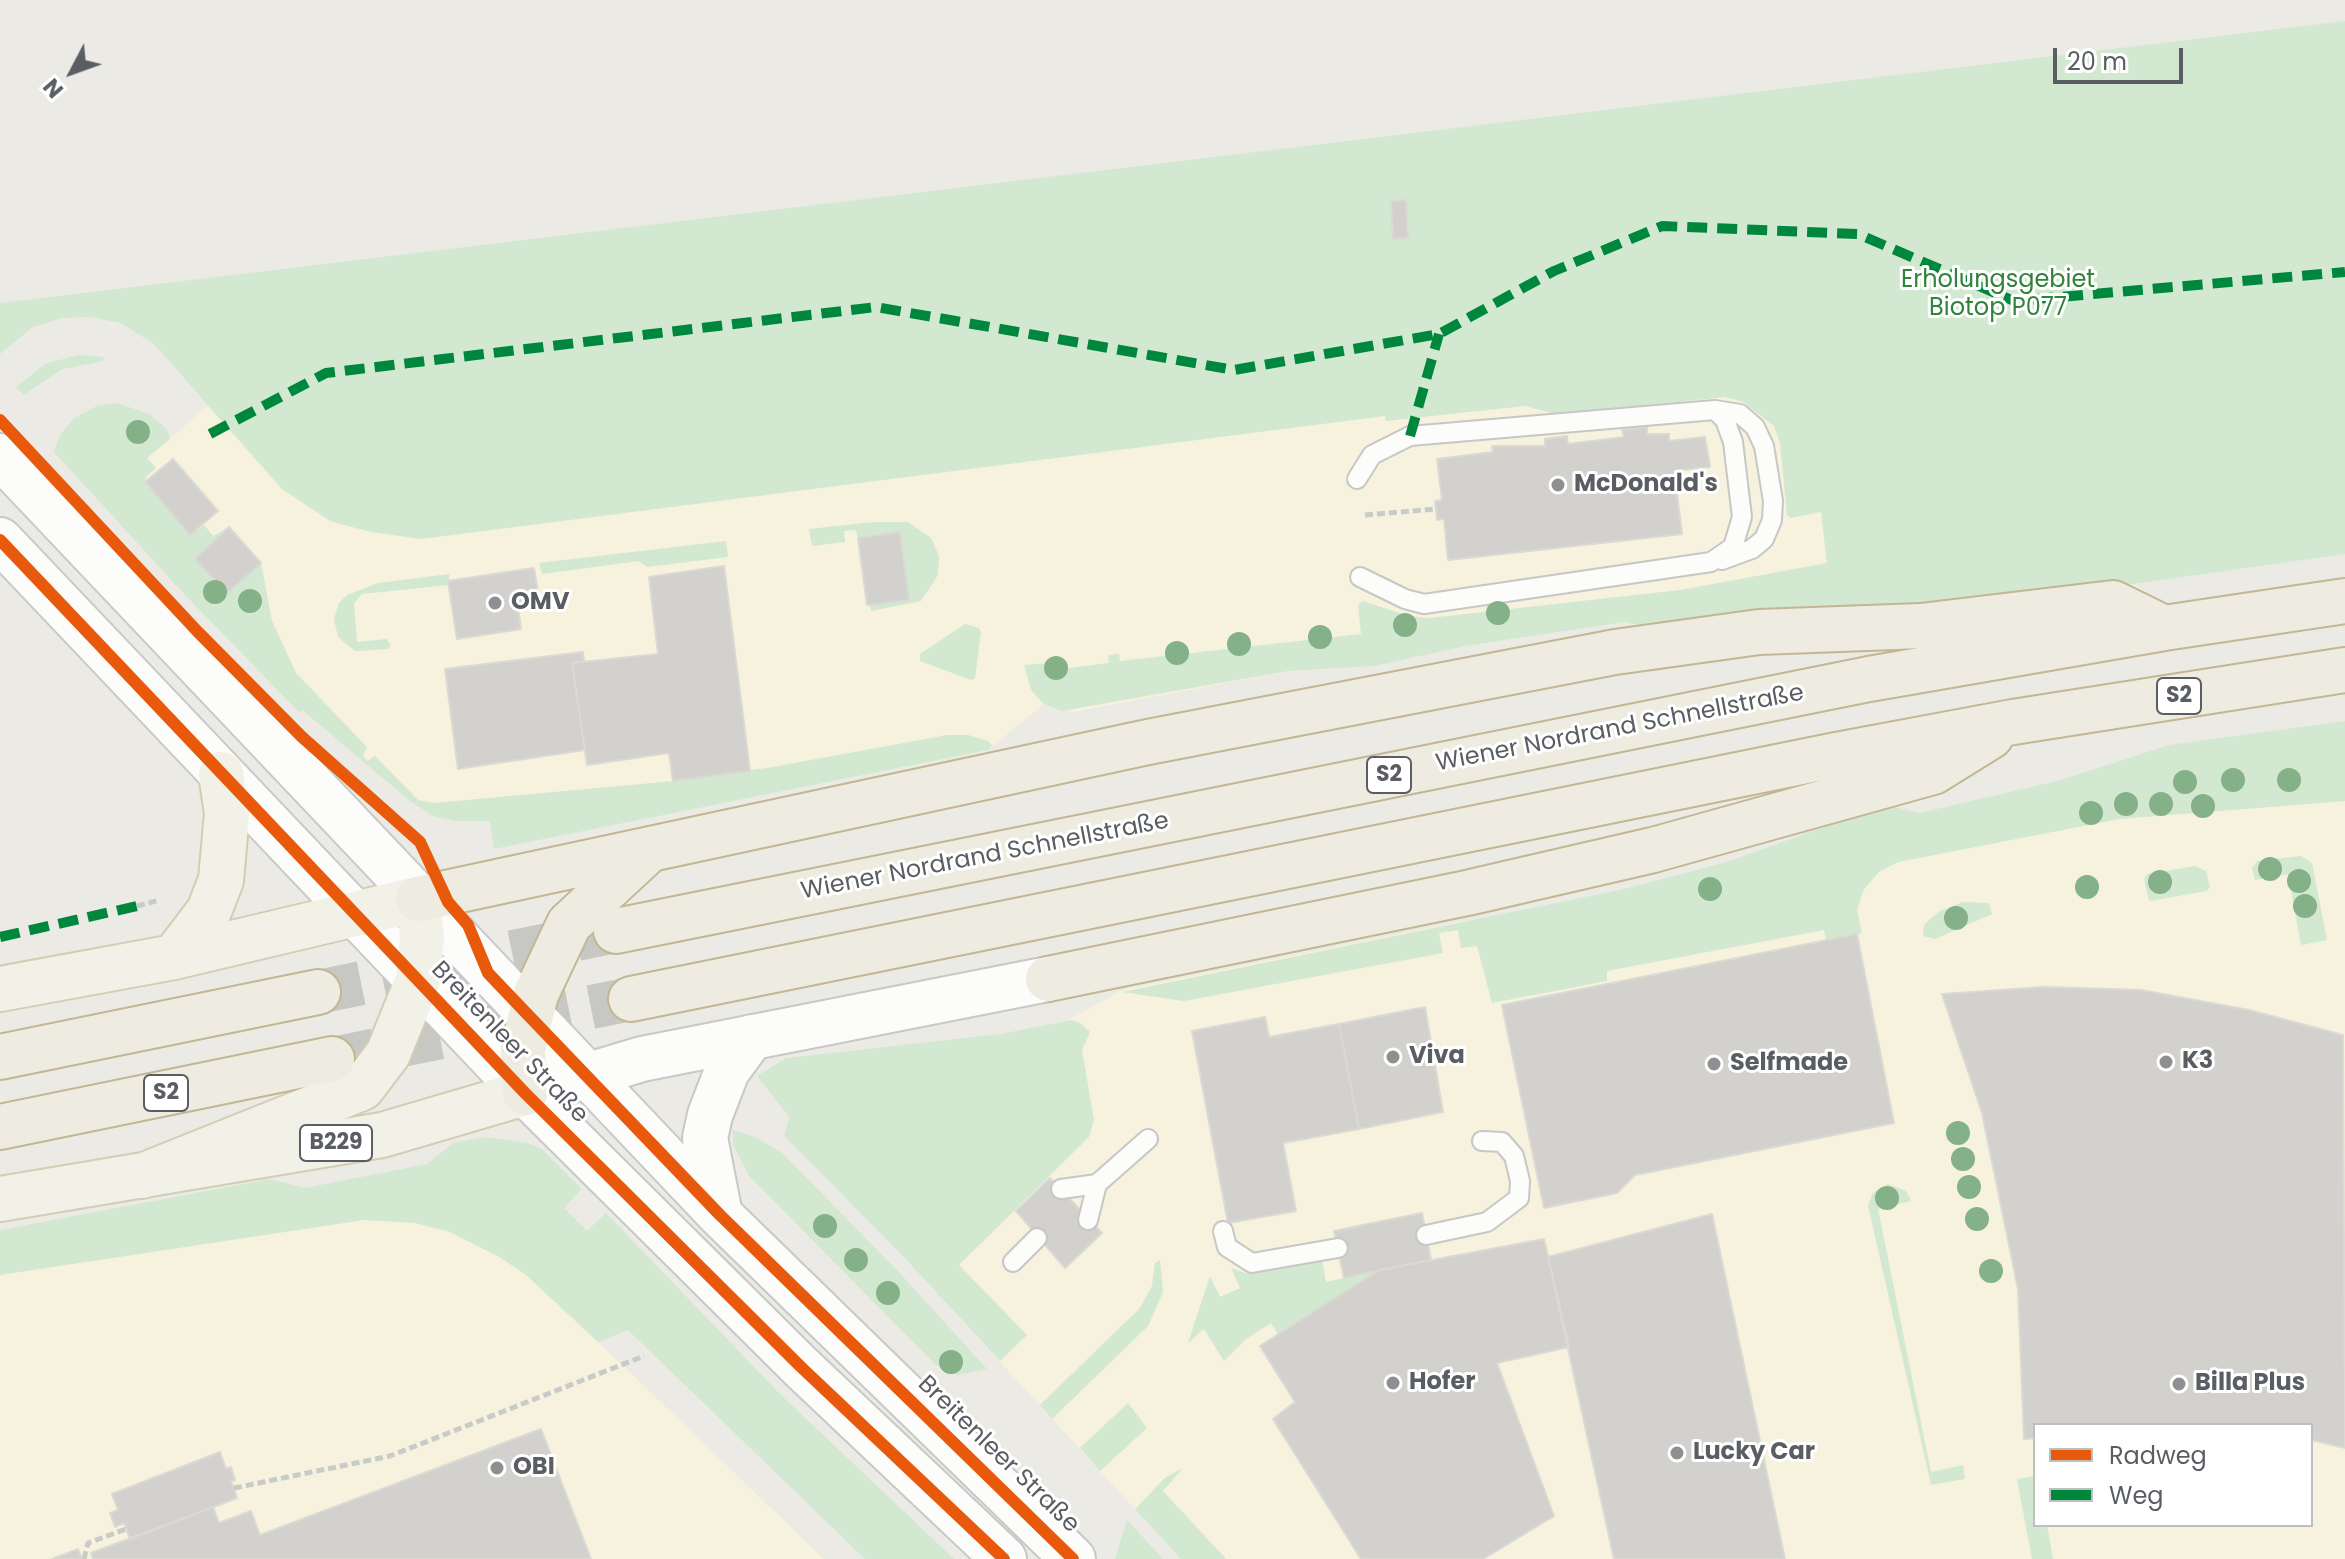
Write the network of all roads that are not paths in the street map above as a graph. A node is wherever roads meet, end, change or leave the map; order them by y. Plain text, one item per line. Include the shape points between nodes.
1 (1715, 410) junction
2 (0, 456) edge
3 (1357, 479) dead end
4 (0, 540) edge
5 (1711, 562) junction
6 (1360, 577) dead end
7 (2345, 601) edge
8 (2164, 628) junction
9 (2345, 670) edge
10 (2013, 722) junction
11 (221, 774) junction
12 (651, 849) junction
13 (418, 899) junction
14 (354, 914) junction
15 (616, 931) tunnel mouth
16 (174, 957) junction
17 (1048, 979) joint
18 (418, 980) junction
19 (0, 989) edge
20 (318, 992) tunnel mouth
21 (631, 999) tunnel mouth
22 (530, 1017) junction
23 (752, 1037) junction
24 (0, 1057) edge
25 (332, 1059) tunnel mouth
26 (587, 1076) junction
27 (525, 1093) junction
28 (0, 1127) edge
29 (1148, 1139) dead end
30 (1482, 1141) dead end
31 (142, 1176) junction
32 (1097, 1184) junction
33 (1061, 1189) dead end
34 (0, 1199) edge
35 (720, 1215) junction
36 (1088, 1220) dead end
37 (1223, 1231) dead end
38 (1426, 1235) dead end
39 (1037, 1238) dead end
40 (1338, 1248) dead end
41 (1013, 1262) dead end
42 (1004, 1559) edge
43 (1073, 1559) edge

1 - 3 lane via 1410,436 1372,455
1 - 5 lane via 1733,442 1742,517 1733,547
1 - 5 lane via 1740,414 1755,427 1764,446 1773,501 1764,539 1752,549
2 - 13 main road, Breitenleer Straße
4 - 11 main road, Breitenleer Straße
5 - 6 lane via 1424,604
7 - 8 highway, Wiener Nordrand Schnellstraße / S2
8 - 12 highway via 2113,603 1921,626 1759,632 1629,650 1148,742
8 - 15 highway, Wiener Nordrand Schnellstraße / S2 via 1869,679
9 - 10 highway, S2
10 - 17 highway via 1933,772 1653,850
10 - 21 highway, S2
11 - 14 main road, Breitenleer Straße
11 - 16 main road via 227,813 221,880 209,911
12 - 13 highway
12 - 22 highway via 569,924
13 - 14 main road
13 - 18 main road
13 - 22 main road, Breitenleer Straße
14 - 16 main road
14 - 18 main road, Breitenleer Straße
16 - 19 main road
17 - 23 main road
18 - 27 main road, Breitenleer Straße
18 - 31 main road via 388,1054 362,1088
20 - 24 highway
22 - 26 main road, Breitenleer Straße
22 - 27 highway via 523,1049
23 - 26 main road
23 - 35 main road via 727,1071 705,1138
25 - 28 highway, S2
26 - 27 main road
26 - 35 main road, Breitenleer Straße
27 - 31 main road, B229 via 382,1135
27 - 42 main road, Breitenleer Straße
29 - 32 lane
30 - 38 lane via 1502,1142 1514,1156 1519,1198 1487,1222
31 - 34 main road, B229
32 - 33 lane
32 - 36 lane
35 - 43 main road, Breitenleer Straße
37 - 40 lane via 1227,1247 1252,1263
39 - 41 lane

